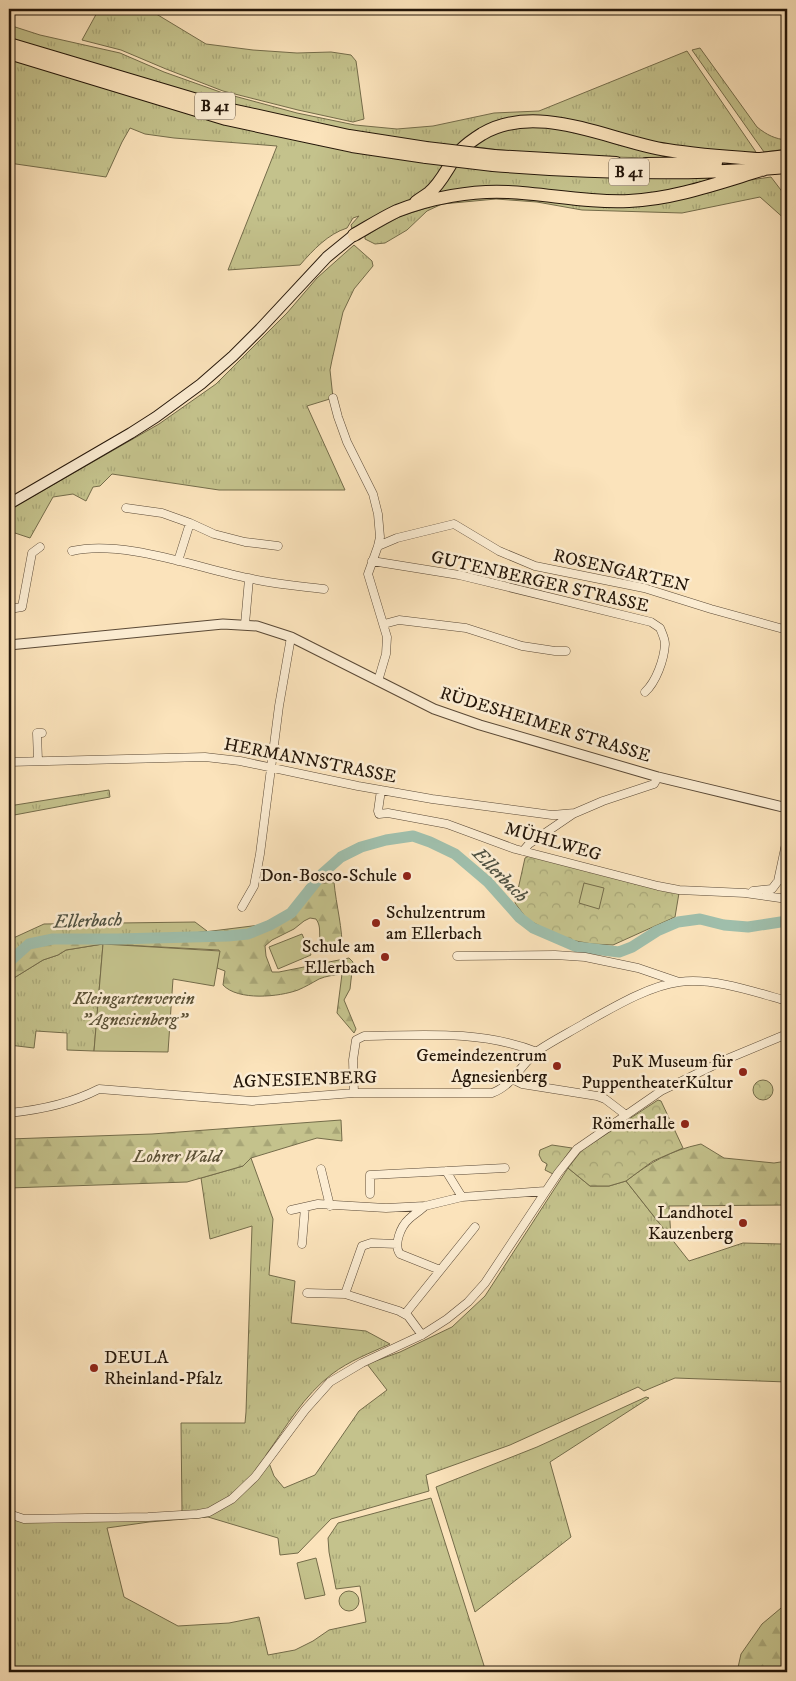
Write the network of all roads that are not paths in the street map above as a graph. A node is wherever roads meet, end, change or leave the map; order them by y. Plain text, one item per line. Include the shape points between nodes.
1 (9, 44) edge
2 (9, 53) edge
3 (426, 152) junction
4 (787, 156) edge
5 (762, 164) junction
6 (787, 167) edge
7 (408, 207) junction
8 (354, 235) joint
9 (333, 398) dead end
10 (9, 504) edge
11 (126, 508) dead end
12 (190, 523) junction
13 (278, 546) dead end
14 (378, 546) junction
15 (40, 547) dead end
16 (72, 551) dead end
17 (178, 561) junction
18 (372, 561) junction
19 (249, 579) junction
20 (324, 589) dead end
21 (9, 609) edge
22 (245, 624) junction
23 (384, 624) junction
24 (787, 630) edge
25 (290, 637) junction
26 (9, 645) edge
27 (566, 651) dead end
28 (378, 681) junction
29 (645, 692) dead end
30 (42, 733) dead end
31 (38, 761) junction
32 (9, 762) edge
33 (271, 768) junction
34 (658, 777) junction
35 (381, 790) junction
36 (787, 808) edge
37 (574, 813) junction
38 (787, 839) edge
39 (524, 851) junction
40 (746, 892) junction
41 (787, 899) edge
42 (242, 907) dead end
43 (457, 956) dead end
44 (679, 982) junction
45 (787, 1000) edge
46 (787, 1034) edge
47 (537, 1052) junction
48 (512, 1079) junction
49 (354, 1093) junction
50 (9, 1113) edge
51 (626, 1115) junction
52 (505, 1168) dead end
53 (321, 1169) dead end
54 (446, 1171) junction
55 (545, 1191) junction
56 (370, 1194) dead end
57 (462, 1198) junction
58 (330, 1206) junction
59 (425, 1206) junction
60 (305, 1207) junction
61 (291, 1210) dead end
62 (475, 1227) dead end
63 (302, 1244) dead end
64 (397, 1244) junction
65 (440, 1270) junction
66 (307, 1293) dead end
67 (345, 1294) junction
68 (405, 1314) junction
69 (422, 1335) junction
70 (9, 1514) edge

1 - 3 highway, B 41 via 227,109
2 - 3 highway, B 41 via 226,119 352,146
3 - 5 highway, B 41, bridge via 493,161
4 - 5 highway, B 41
5 - 6 highway, B 41
5 - 7 highway, B 41 via 679,193 632,201 581,200 508,192 450,196
5 - 7 highway, B 41 via 666,150 559,124 519,122 483,133 469,142 430,192
7 - 8 highway, B 41
8 - 10 main road via 327,257 260,329 201,384 156,417
9 - 14 street via 344,433 376,502
11 - 12 street via 162,513
12 - 13 street via 229,538
12 - 17 street
14 - 18 street
14 - 24 street, ROSENGARTEN via 454,524 499,552 535,566 644,588
15 - 21 street via 32,553 22,607
16 - 17 street via 83,548 121,550
17 - 19 street
18 - 23 street via 368,570 369,580
18 - 29 street, GUTENBERGER STRASSE via 459,575 651,622 660,628 665,644 652,686
19 - 20 street
19 - 22 street
22 - 25 street, RÜDESHEIMER STRASSE
22 - 26 street, RÜDESHEIMER STRASSE
23 - 27 street via 399,620 466,628 522,646
23 - 28 street via 387,646
25 - 28 street, RÜDESHEIMER STRASSE
25 - 33 street
28 - 34 street, RÜDESHEIMER STRASSE via 434,708 480,725
30 - 31 street via 38,733
31 - 32 street, HERMANNSTRASSE
31 - 33 street, HERMANNSTRASSE via 205,757
33 - 35 street, HERMANNSTRASSE
33 - 42 street via 255,882
34 - 36 street, RÜDESHEIMER STRASSE
34 - 37 street, HERMANNSTRASSE via 654,784
35 - 37 street, HERMANNSTRASSE via 552,815
35 - 39 street, MÜHLWEG via 379,814 447,824
37 - 39 street, HERMANNSTRASSE via 529,844
38 - 40 street, MÜHLWEG via 778,881 772,889
39 - 40 street, MÜHLWEG via 679,890
40 - 41 street, MÜHLWEG
43 - 44 street via 570,956 615,963
44 - 45 street via 724,984
44 - 47 street, AGNESIENBERG via 624,1002
46 - 51 street via 684,1079
47 - 48 street, AGNESIENBERG
47 - 49 street via 495,1039 469,1036 364,1036 356,1040 354,1048
48 - 49 street, AGNESIENBERG via 498,1091 486,1094
48 - 51 street via 522,1084 597,1096
49 - 50 street, AGNESIENBERG via 252,1101 99,1089 30,1111
51 - 55 street via 577,1150
52 - 54 street
53 - 58 street
54 - 56 street via 370,1175
54 - 57 street
55 - 57 street
55 - 69 street via 476,1293 460,1310
57 - 59 street
58 - 59 street
58 - 60 street
59 - 64 street via 407,1221
60 - 61 street
60 - 63 street
62 - 65 street
64 - 65 street via 400,1254
64 - 67 street via 362,1246
65 - 68 street
66 - 67 street
67 - 68 street
68 - 69 street
69 - 70 street via 330,1382 242,1491 209,1512 148,1517 24,1519

